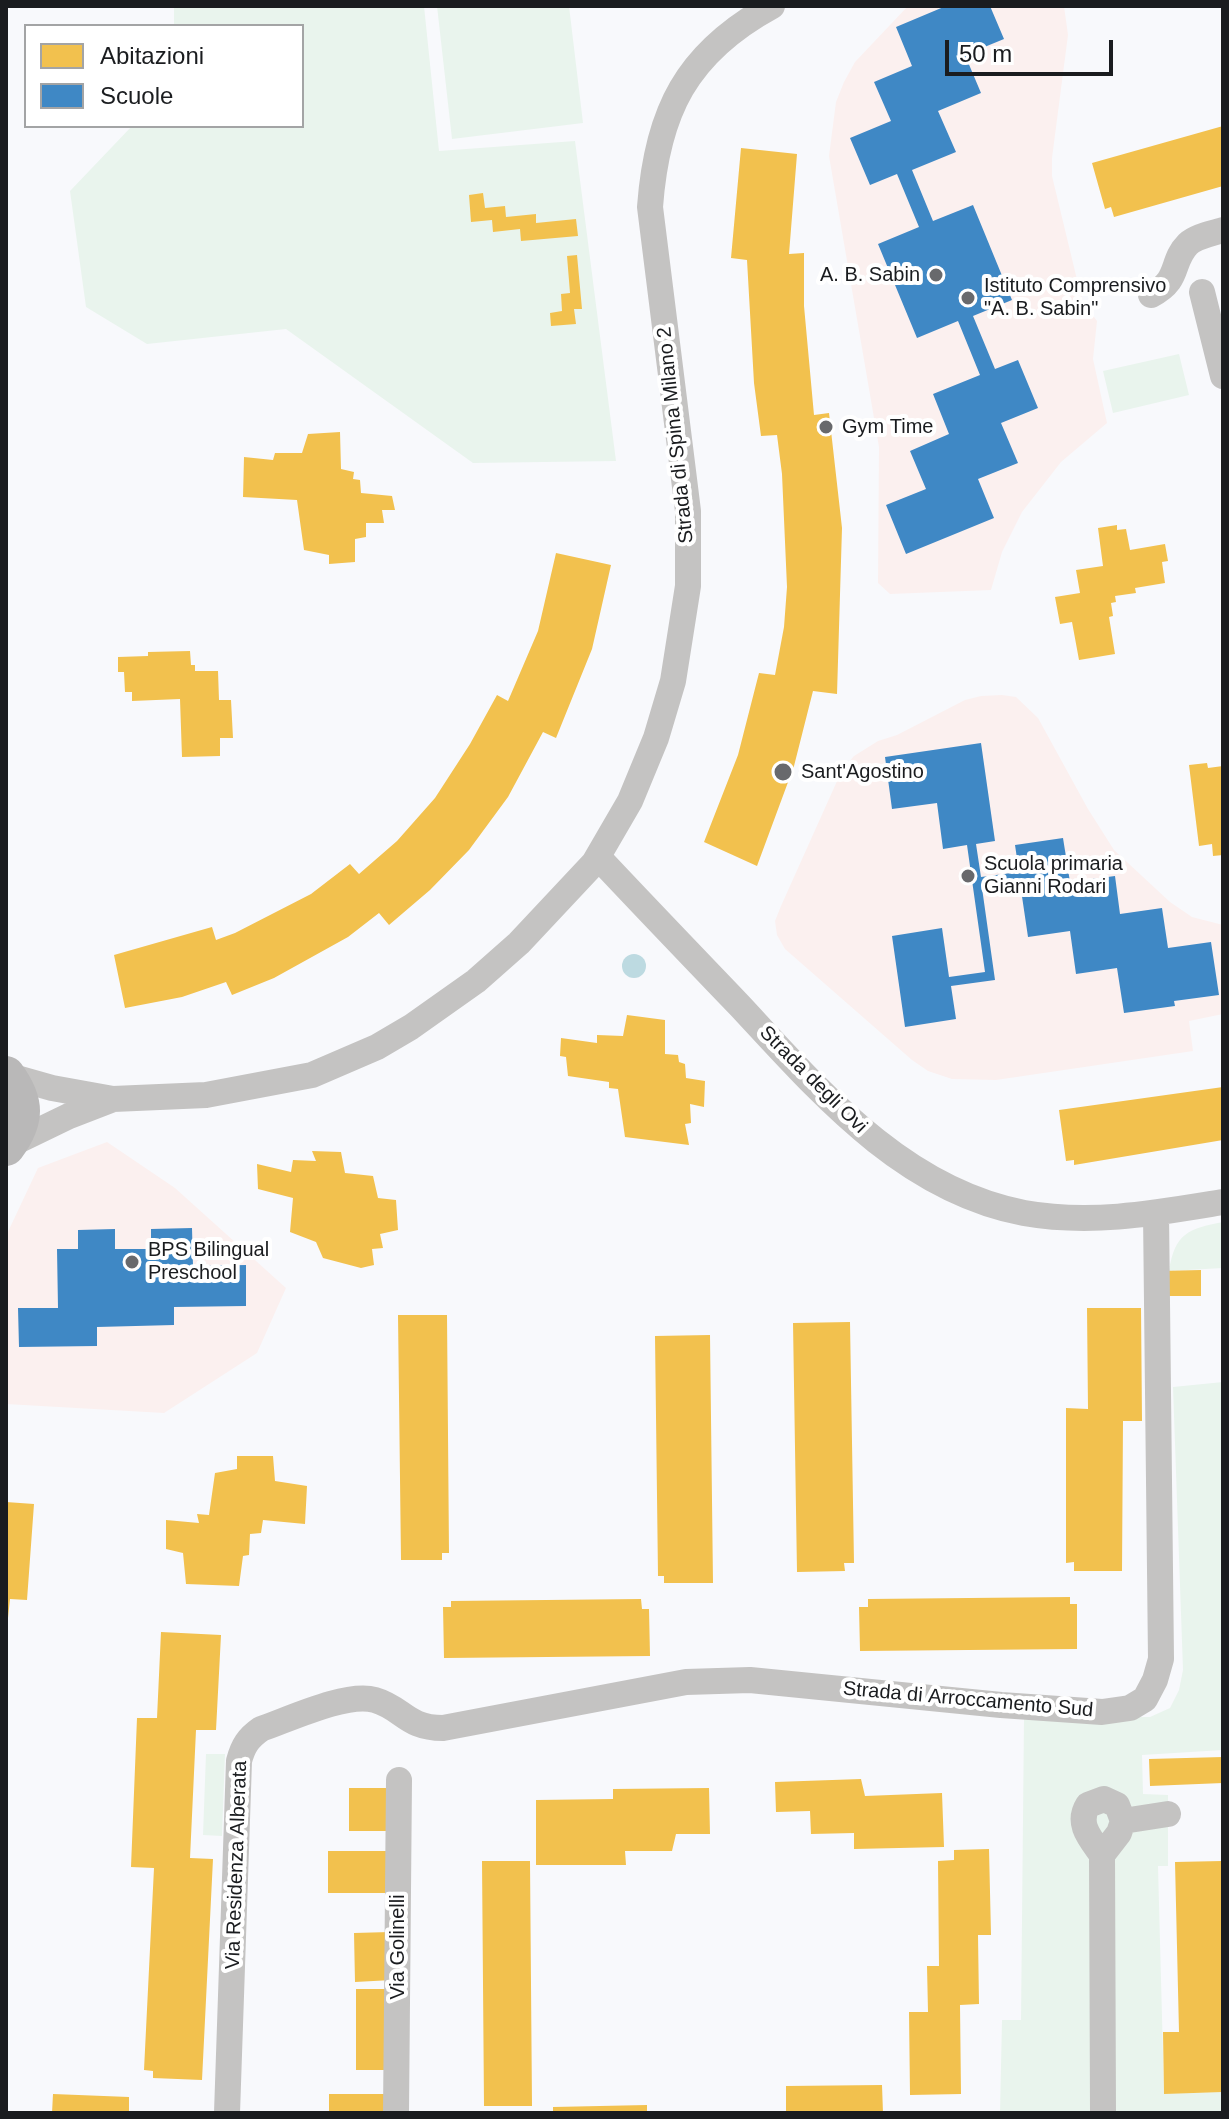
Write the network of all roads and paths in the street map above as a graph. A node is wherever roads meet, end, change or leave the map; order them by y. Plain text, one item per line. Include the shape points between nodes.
1 (772, 6) edge
2 (1223, 230) edge
3 (1202, 292) dead end
4 (1151, 295) dead end
5 (1223, 376) edge
6 (598, 857) junction
7 (6, 1075) edge
8 (113, 1099) junction
9 (6, 1147) edge
10 (1223, 1202) edge
11 (1156, 1213) junction
12 (360, 1698) joint
13 (399, 1780) dead end
14 (1168, 1814) dead end
15 (1123, 1821) junction
16 (1102, 1855) junction
17 (1106, 2108) edge
18 (227, 2113) edge
19 (396, 2113) edge

1 - 6 street, Strada di Spina Milano 2 via 725,37 701,61 672,106 653,165 650,207 688,511 688,586 673,681 656,738 630,801
2 - 4 street via 1190,242 1170,280
3 - 5 street
6 - 8 street, Strada di Spina Milano 2 via 519,943 476,981 377,1047 276,1084 206,1095
6 - 11 street, Strada degli Ovi via 820,1092 900,1158 958,1191 1023,1212 1096,1219
7 - 8 street, Strada di Spina Milano 2
7 - 9 street via 22,1110 18,1130
8 - 9 street, Strada di Spina Milano 2
10 - 11 street, Strada degli Ovi
11 - 12 street, Strada di Arroccamento Sud via 1161,1659 1145,1699 1130,1708 1102,1712 750,1680 686,1682 432,1728 412,1723 383,1703
12 - 18 street, Via Residenza Alberata via 261,1729 242,1749
13 - 19 street, Via Golinelli
14 - 15 street
15 - 16 street
15 - 16 street via 1121,1810 1109,1800 1086,1808 1084,1827
16 - 17 street

